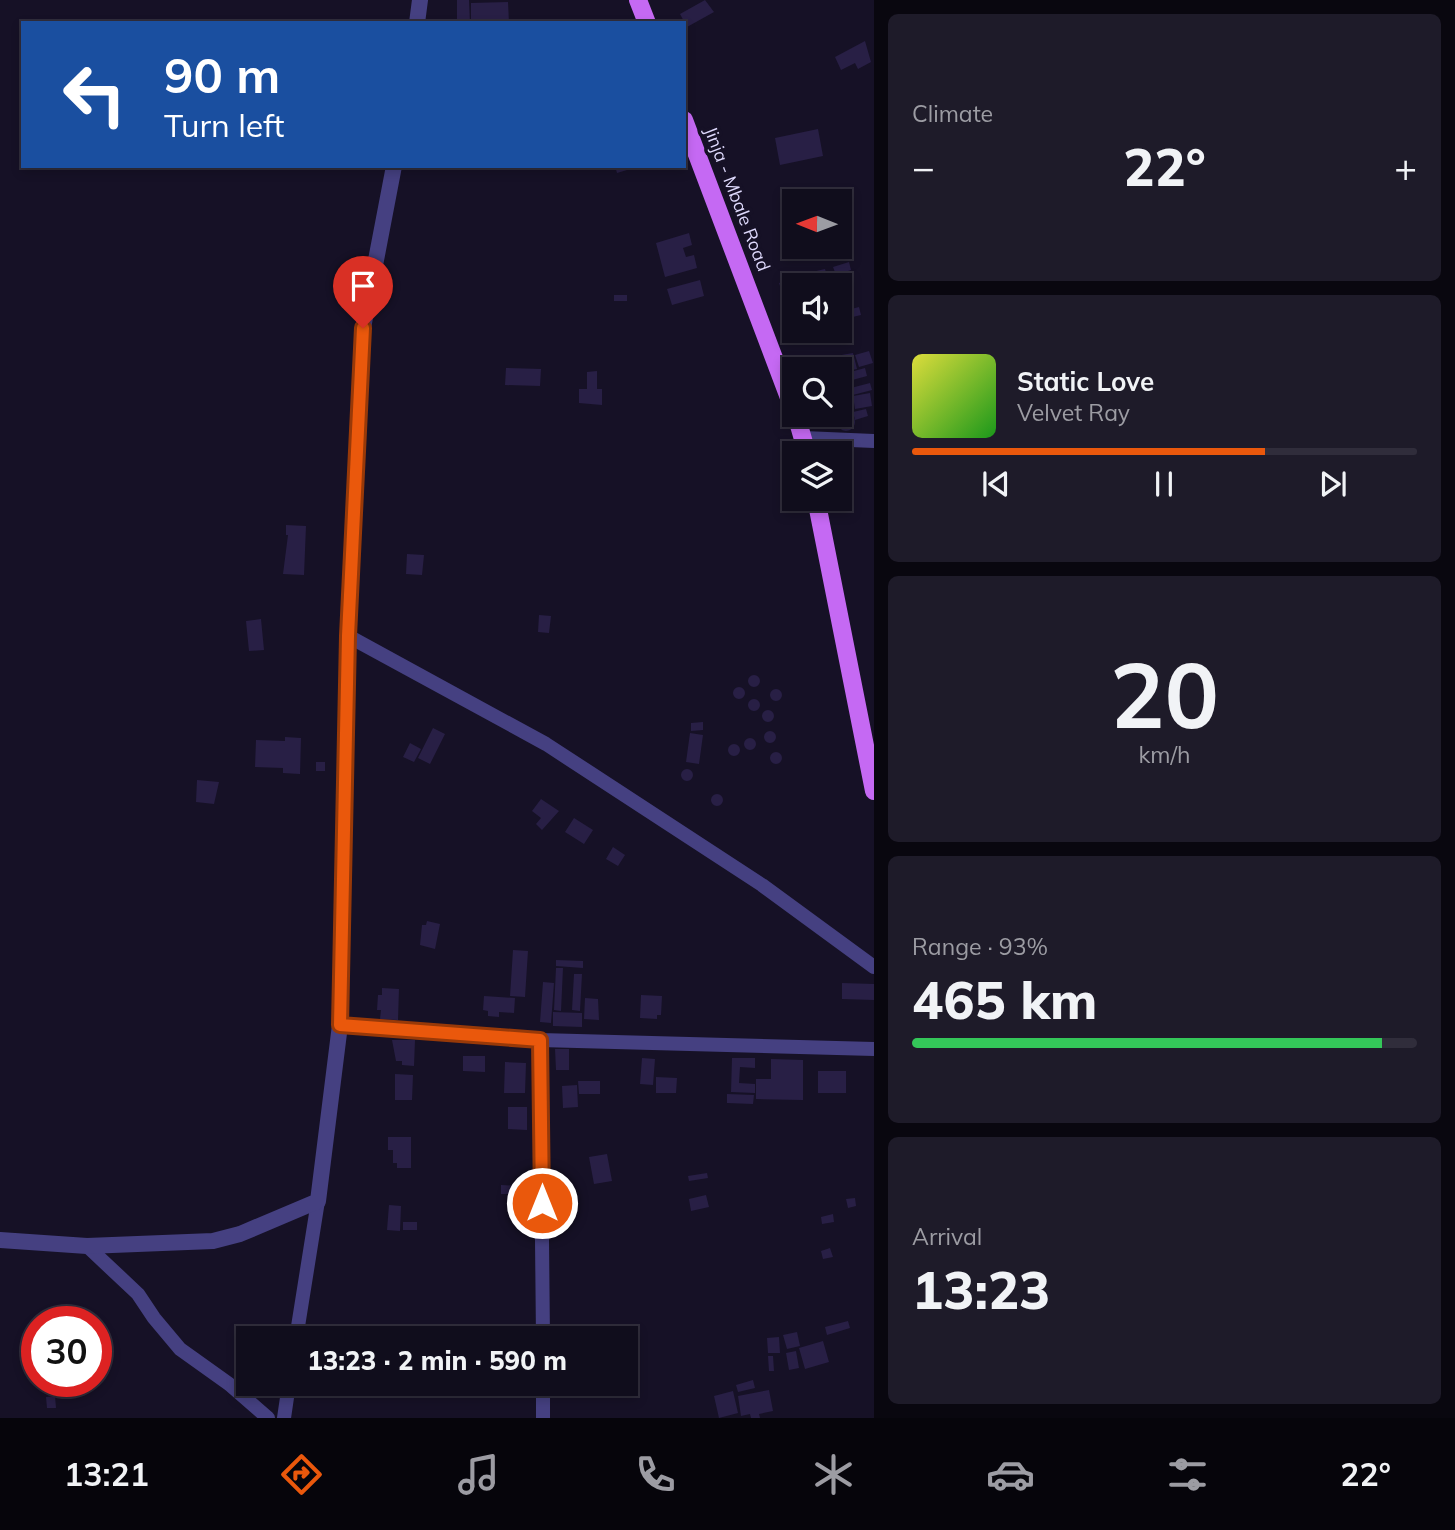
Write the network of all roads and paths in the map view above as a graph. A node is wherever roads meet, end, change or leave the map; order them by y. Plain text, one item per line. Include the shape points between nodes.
1 (420, 0) edge
2 (638, 0) edge
3 (417, 21) edge
4 (646, 21) edge
5 (686, 125) edge
6 (394, 168) edge
7 (782, 379) edge
8 (874, 441) edge
9 (852, 443) edge
10 (818, 511) edge
11 (348, 636) junction
12 (874, 791) edge
13 (874, 967) edge
14 (340, 1025) junction
15 (540, 1040) junction
16 (874, 1049) edge
17 (318, 1201) junction
18 (0, 1240) edge
19 (87, 1246) junction
20 (298, 1326) edge
21 (543, 1326) edge
22 (287, 1396) edge
23 (543, 1396) edge
24 (268, 1418) edge
25 (284, 1418) edge
26 (542, 1418) edge

1 - 3 street
2 - 4 main road
5 - 7 main road, Jinja - Mbale Road
6 - 11 street via 363,328
8 - 9 street
10 - 12 main road
11 - 13 street via 547,744 762,885
11 - 14 street
14 - 15 street
14 - 17 street
15 - 16 street
15 - 21 street
17 - 19 street via 213,1241
17 - 20 street
18 - 19 street
19 - 24 street via 138,1294 180,1349
22 - 25 street
23 - 26 street

